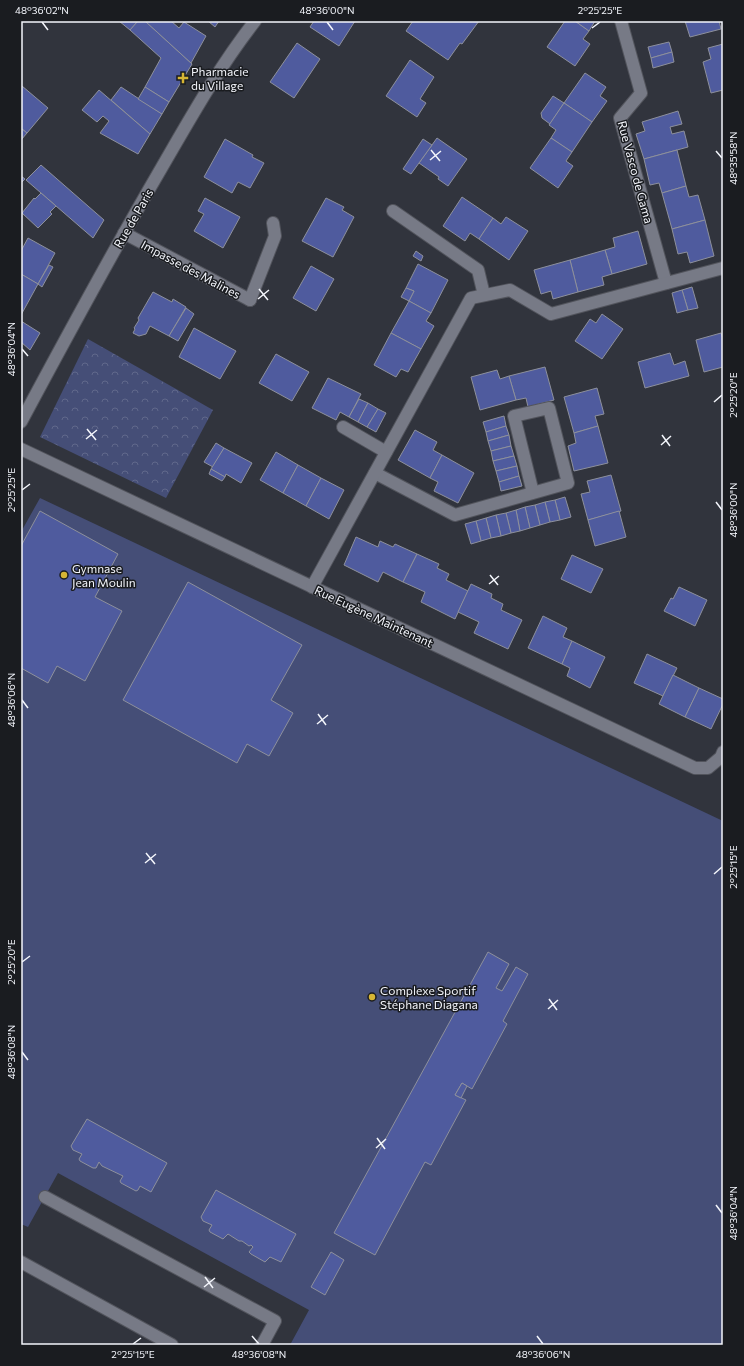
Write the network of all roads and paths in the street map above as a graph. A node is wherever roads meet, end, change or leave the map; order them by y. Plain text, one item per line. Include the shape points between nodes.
1 (255, 21) edge
2 (621, 21) edge
3 (393, 211) dead end
4 (273, 223) dead end
5 (124, 233) junction
6 (723, 268) edge
7 (666, 283) junction
8 (484, 295) junction
9 (21, 422) edge
10 (343, 427) dead end
11 (21, 449) edge
12 (386, 452) junction
13 (375, 473) junction
14 (533, 493) junction
15 (312, 587) junction
16 (723, 752) edge
17 (45, 1197) dead end
18 (21, 1262) edge
19 (172, 1345) edge
20 (262, 1345) edge

1 - 5 street, Rue de Paris via 209,86
2 - 7 street, Rue Vasco de Gama via 641,93 620,118
3 - 8 street via 478,270
4 - 5 street, Impasse des Malines via 275,236 250,300
5 - 9 street, Rue de Paris
6 - 7 street
7 - 8 street via 551,314 510,290
8 - 12 street via 471,298
10 - 12 street
11 - 15 street, Rue Eugène Maintenant
12 - 13 street
13 - 14 street via 455,515
13 - 15 street
14 - 14 street via 568,483 549,408 514,416
15 - 16 street, Rue Eugène Maintenant via 695,768 708,768
17 - 20 street via 275,1321
18 - 19 street

